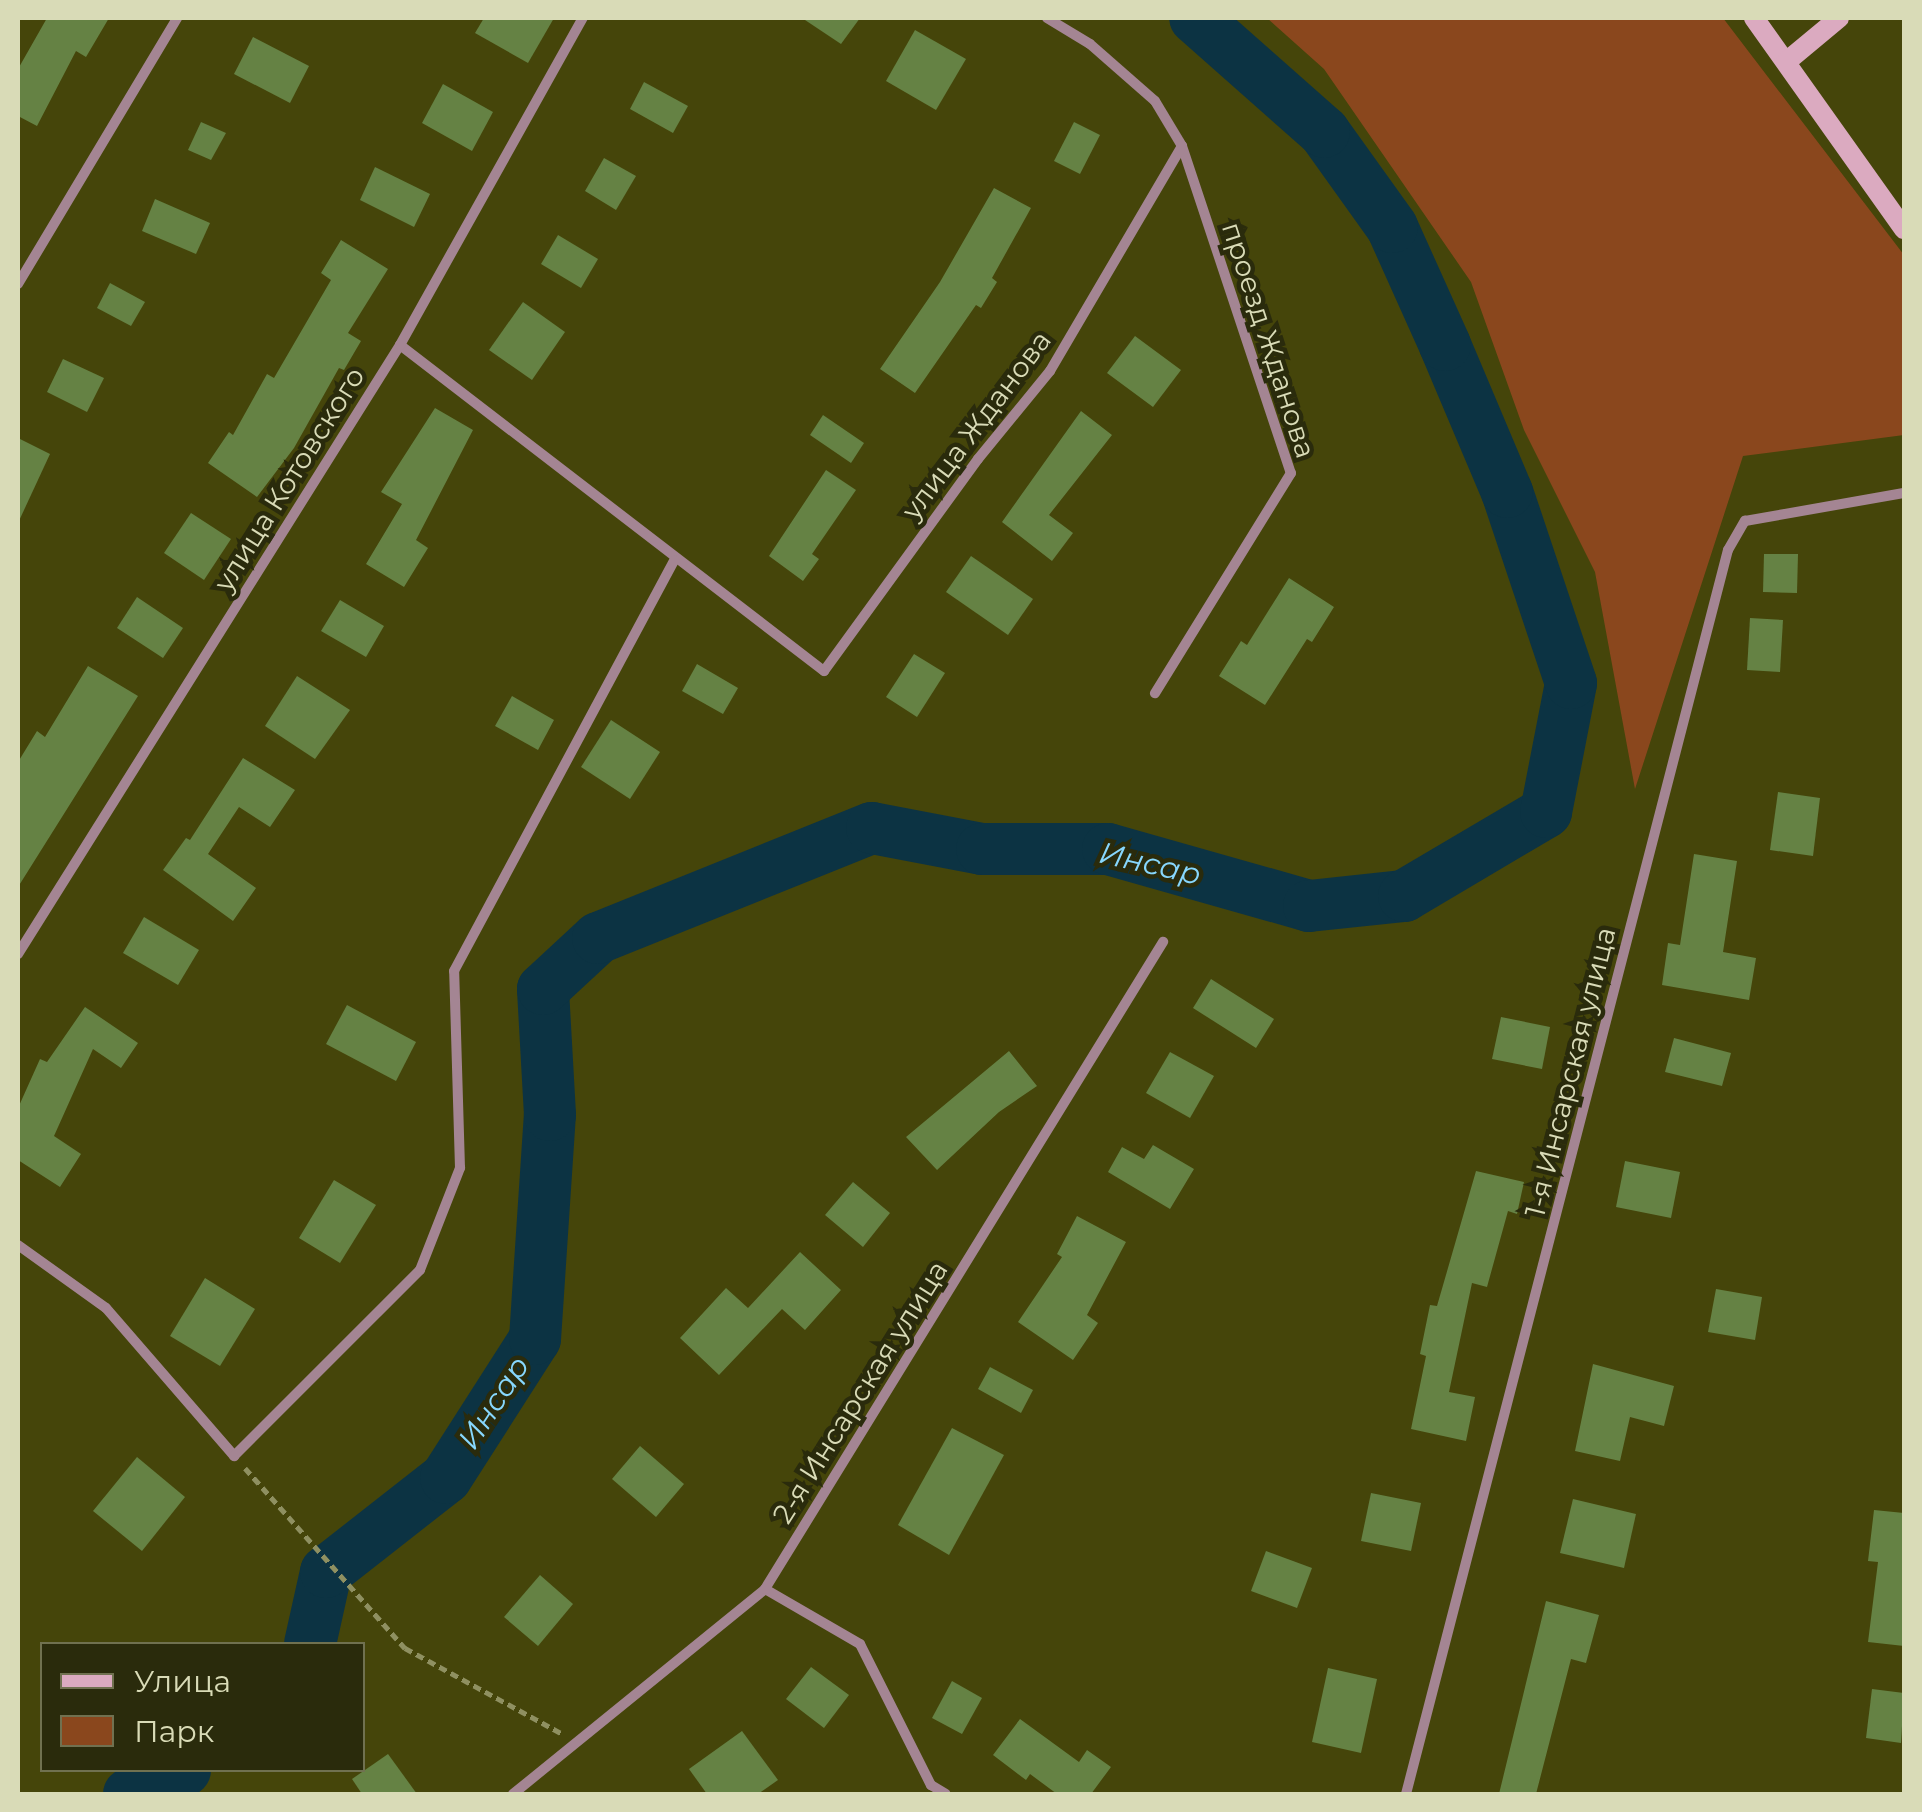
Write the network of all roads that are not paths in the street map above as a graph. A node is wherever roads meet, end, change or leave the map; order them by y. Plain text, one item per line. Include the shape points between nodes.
1 (177, 18) edge
2 (584, 18) edge
3 (1047, 18) edge
4 (1754, 18) edge
5 (1839, 18) edge
6 (1786, 62) junction
7 (1182, 146) junction
8 (1904, 229) edge
9 (18, 284) edge
10 (400, 344) junction
11 (1904, 493) edge
12 (674, 560) junction
13 (1155, 693) dead end
14 (1163, 942) dead end
15 (18, 954) edge
16 (18, 1245) edge
17 (765, 1589) junction
18 (514, 1794) edge
19 (946, 1794) edge
20 (1406, 1794) edge

1 - 9 street
2 - 10 street, улица Котовского
3 - 7 street via 1090,44 1155,100
4 - 6 main road
5 - 6 main road
6 - 8 main road
7 - 12 street, улица Жданова via 1050,371 824,671
7 - 13 street, проезд Жданова via 1291,473
10 - 12 street
10 - 15 street, улица Котовского
11 - 20 street, 1-я Инсарская улица via 1745,521 1728,550
12 - 16 street via 454,971 460,1168 420,1270 234,1456 106,1308
14 - 17 street, 2-я Инсарская улица
17 - 18 street, 2-я Инсарская улица
17 - 19 street via 860,1644 931,1785

